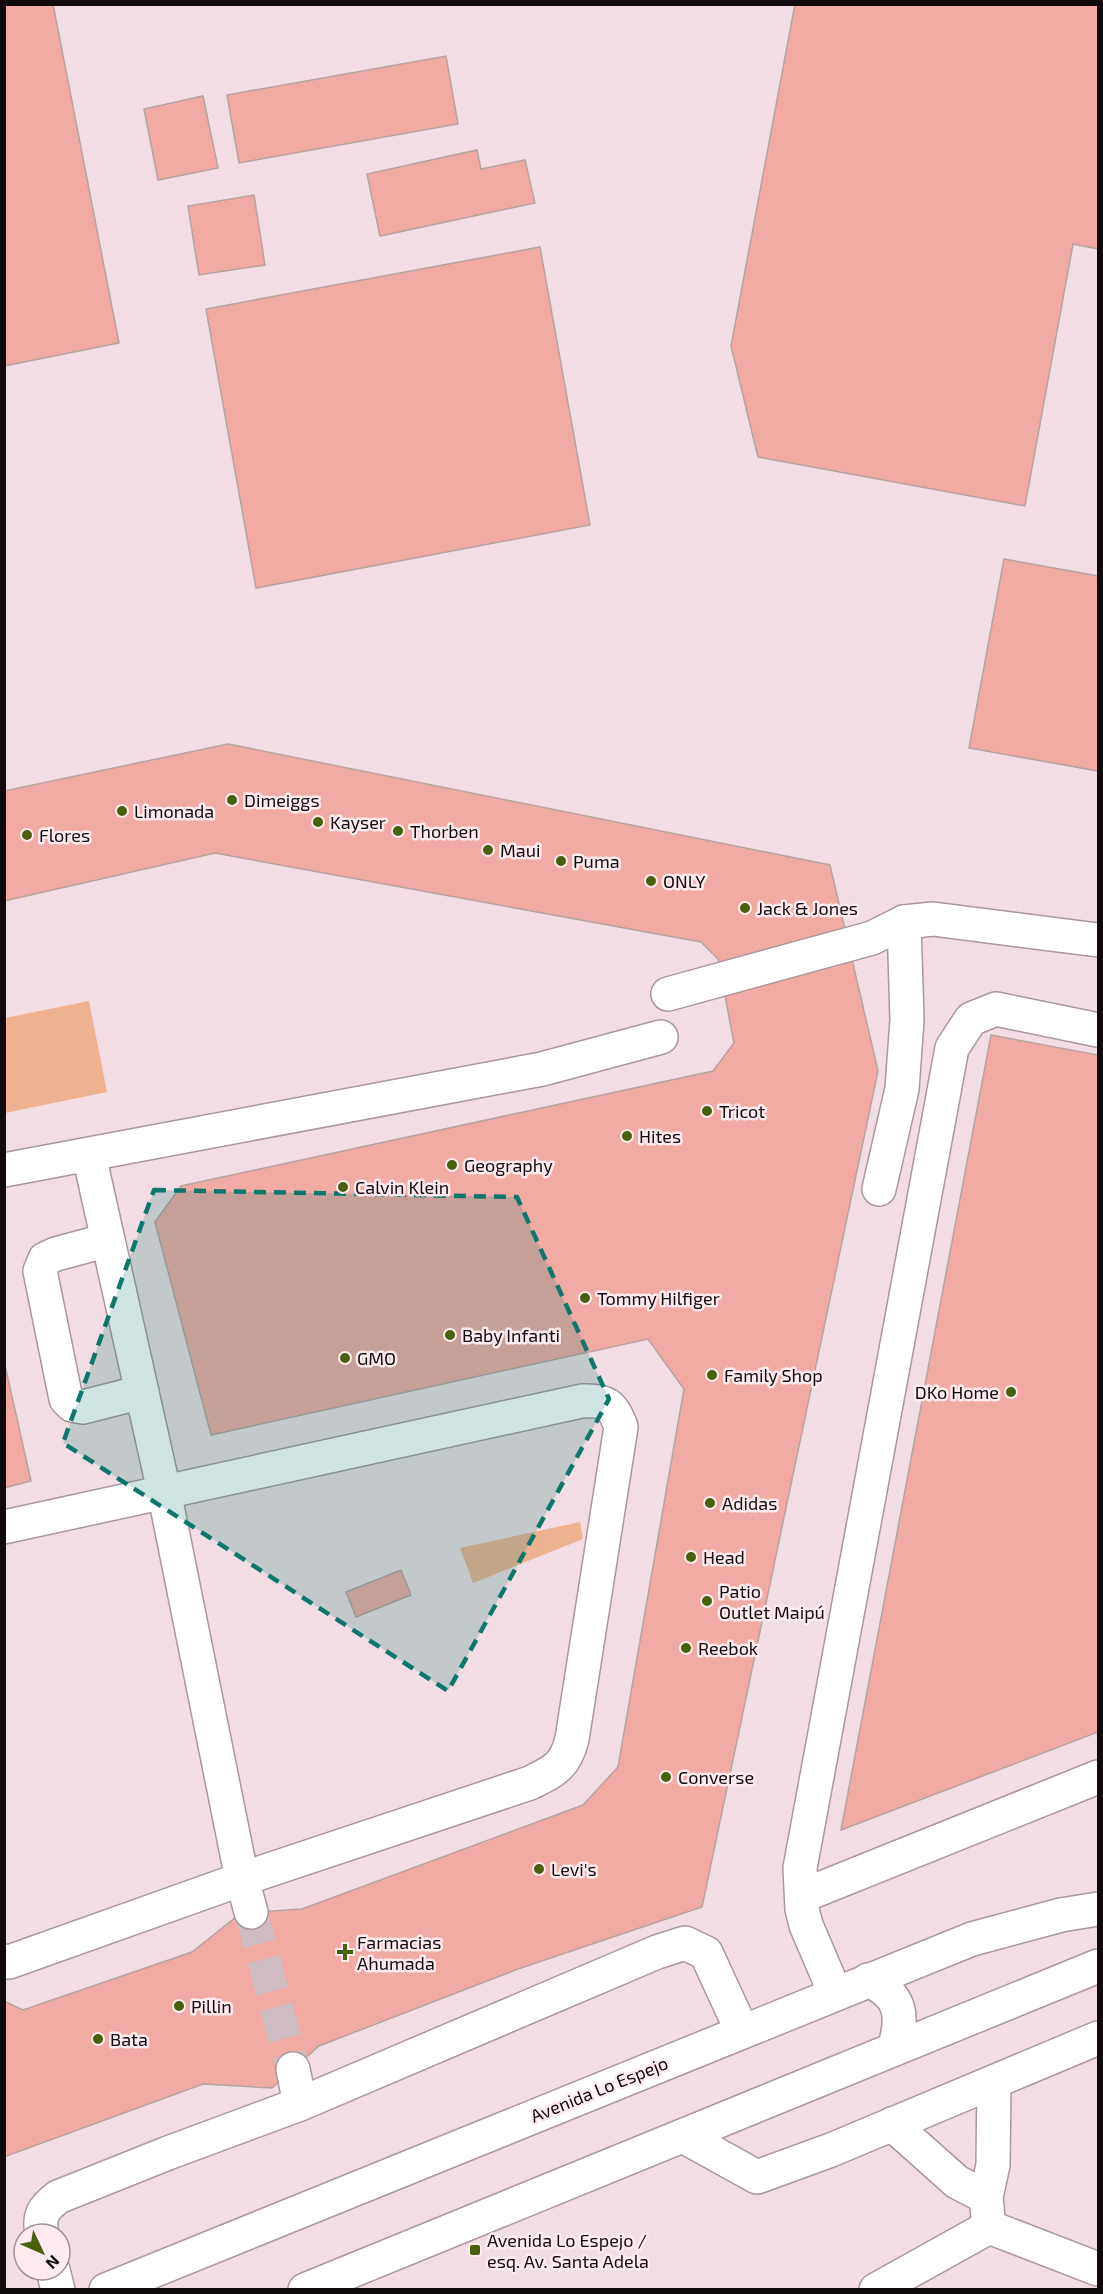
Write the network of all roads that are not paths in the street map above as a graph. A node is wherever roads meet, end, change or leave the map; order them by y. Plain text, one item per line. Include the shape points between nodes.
1 (904, 922) junction
2 (1098, 940) edge
3 (668, 994) dead end
4 (1098, 1030) edge
5 (661, 1038) dead end
6 (89, 1155) junction
7 (4, 1170) edge
8 (879, 1189) dead end
9 (108, 1240) junction
10 (142, 1392) junction
11 (164, 1491) junction
12 (4, 1527) edge
13 (1098, 1777) edge
14 (242, 1880) junction
15 (802, 1896) junction
16 (1098, 1909) edge
17 (251, 1912) tunnel mouth
18 (4, 1961) edge
19 (1098, 1966) edge
20 (868, 1980) junction
21 (835, 1993) junction
22 (741, 2031) junction
23 (1098, 2038) edge
24 (894, 2049) junction
25 (293, 2069) tunnel mouth
26 (994, 2082) junction
27 (300, 2104) junction
28 (892, 2124) junction
29 (683, 2136) junction
30 (987, 2212) junction
31 (42, 2222) edge
32 (1098, 2270) edge
33 (168, 2276) edge
34 (106, 2289) edge
35 (305, 2289) edge
36 (876, 2289) edge

1 - 2 main road via 933,920
1 - 3 main road via 872,938
1 - 8 main road via 907,1020 902,1089
4 - 15 main road via 996,1009 971,1019 952,1048 800,1868
5 - 6 main road via 542,1069
6 - 7 main road
6 - 9 main road
9 - 10 main road
9 - 10 main road via 45,1259 40,1271 66,1399 72,1406 83,1407
10 - 11 main road
11 - 12 main road
11 - 14 main road
11 - 14 main road via 582,1401 601,1400 616,1412 621,1427 568,1757 530,1783
13 - 15 main road
14 - 17 main road
14 - 18 main road
15 - 21 main road via 806,1925
16 - 20 main road, Avenida Lo Espejo via 972,1939
19 - 24 main road
20 - 21 main road, Avenida Lo Espejo
20 - 24 main road via 882,1986 899,2010
21 - 22 main road, Avenida Lo Espejo
22 - 27 main road via 706,1953 685,1943
22 - 33 main road, Avenida Lo Espejo
23 - 26 main road
24 - 29 main road
25 - 27 main road
26 - 28 main road
26 - 30 main road via 993,2165
27 - 31 main road via 58,2197 45,2207
28 - 29 main road via 757,2177
28 - 30 main road
29 - 35 main road
30 - 32 main road
30 - 36 main road
33 - 34 main road, Avenida Lo Espejo

